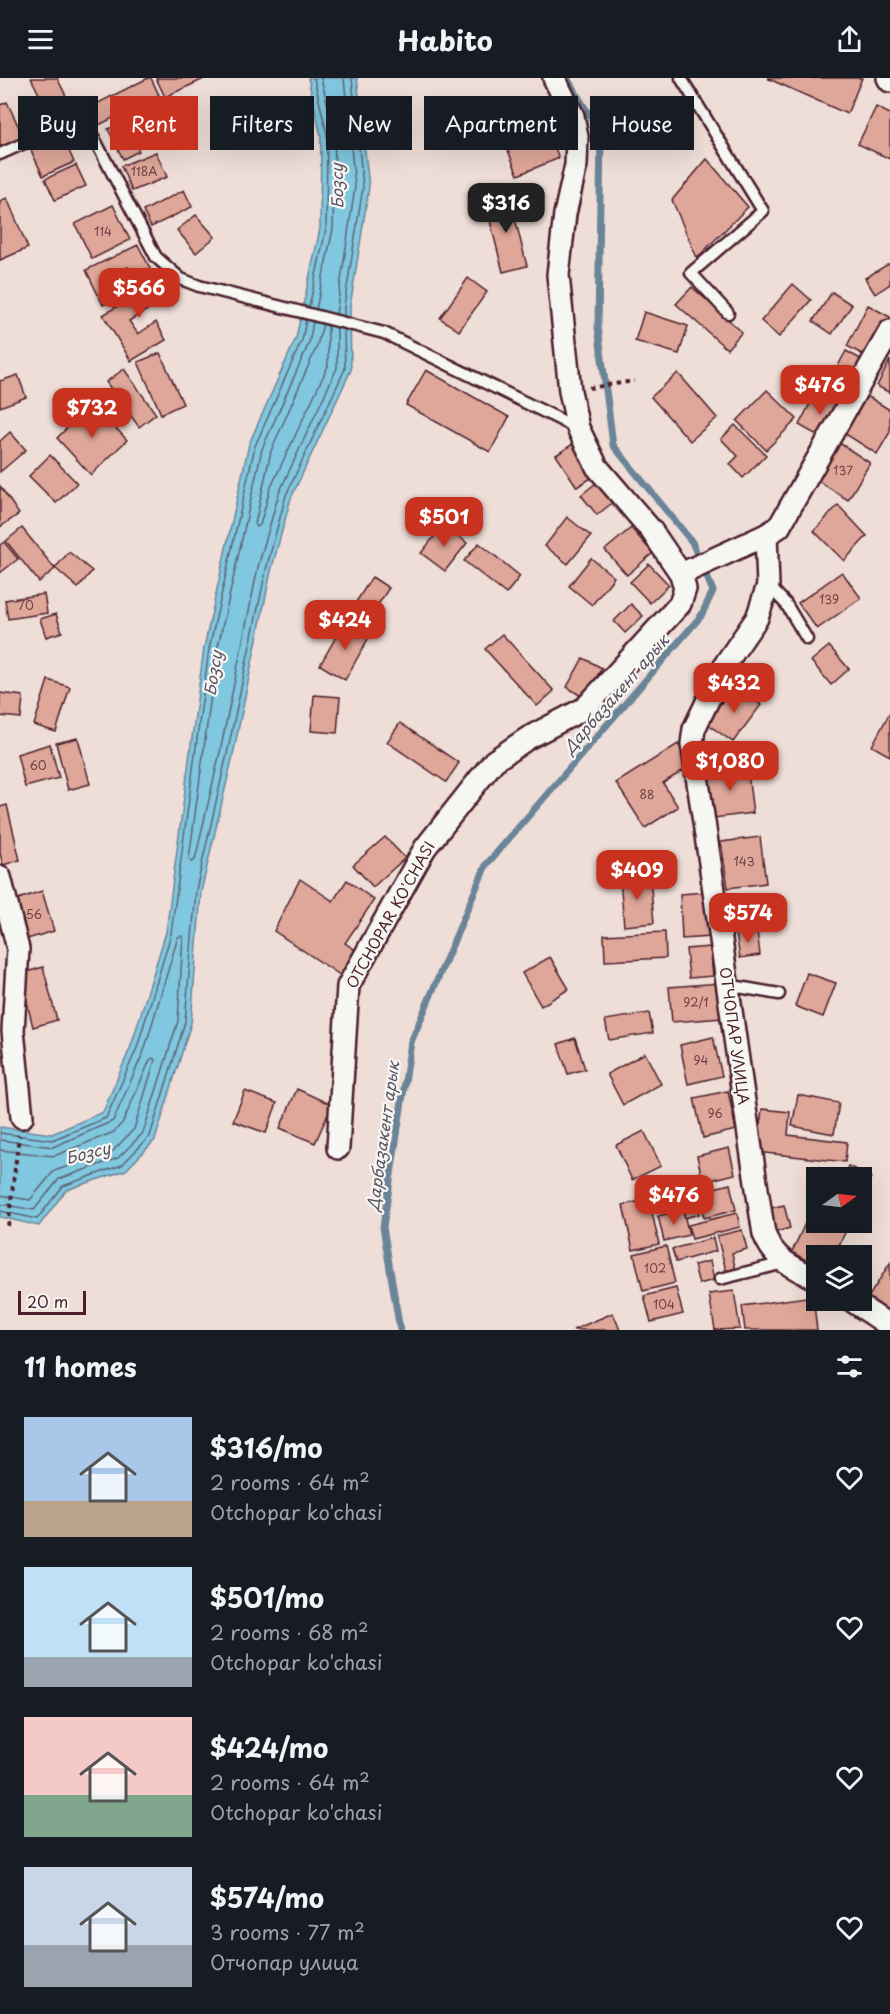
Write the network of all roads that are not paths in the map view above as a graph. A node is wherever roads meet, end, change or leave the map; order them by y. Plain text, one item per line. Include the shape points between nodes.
1 (554, 78) edge
2 (681, 78) edge
3 (0, 154) edge
4 (728, 313) dead end
5 (890, 331) edge
6 (578, 428) junction
7 (766, 535) junction
8 (681, 573) junction
9 (768, 585) junction
10 (807, 639) dead end
11 (0, 877) edge
12 (727, 985) junction
13 (779, 994) dead end
14 (22, 1117) road end
15 (339, 1148) dead end
16 (785, 1263) junction
17 (806, 1274) edge
18 (720, 1279) dead end
19 (868, 1311) edge
20 (890, 1326) edge

1 - 6 street via 573,116 577,137 558,275 570,391
2 - 4 lane via 762,211 691,273
3 - 6 lane via 83,117 156,257 181,279 384,333
5 - 7 street via 779,527
6 - 8 street via 597,467 651,530
7 - 8 street
7 - 9 street, ОТЧОПАР УЛИЦА
8 - 15 street, OTCHOPAR KO'CHASI via 685,589 680,603 585,708 494,761 424,848 348,986
9 - 10 lane via 786,604
9 - 12 street, ОТЧОПАР УЛИЦА via 757,618 726,663 693,729
11 - 14 street via 18,950 13,1031
12 - 13 lane
12 - 16 street, ОТЧОПАР УЛИЦА via 764,1234 770,1249
16 - 17 street, ОТЧОПАР УЛИЦА
16 - 18 lane
19 - 20 street

